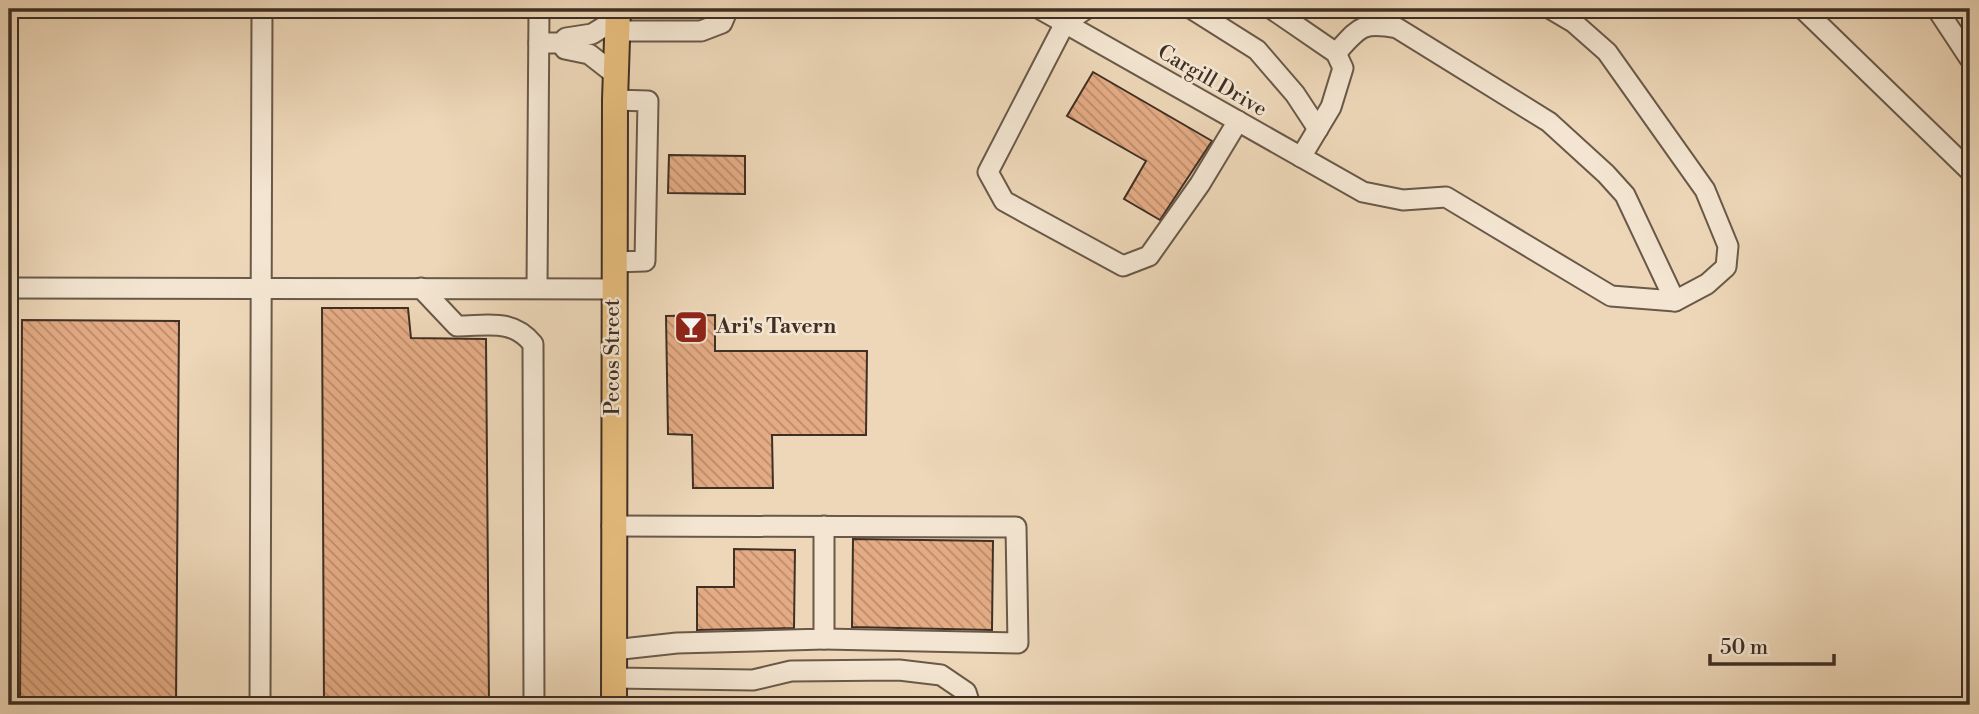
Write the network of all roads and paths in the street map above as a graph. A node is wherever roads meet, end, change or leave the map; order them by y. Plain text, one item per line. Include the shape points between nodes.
1 (262, 9) edge
2 (539, 9) edge
3 (728, 9) edge
4 (1040, 9) edge
5 (1086, 9) edge
6 (1192, 9) edge
7 (1272, 9) edge
8 (1551, 9) edge
9 (1803, 9) edge
10 (1937, 9) edge
11 (618, 19) edge
12 (1065, 23) junction
13 (539, 43) junction
14 (561, 43) junction
15 (1336, 53) junction
16 (1970, 59) edge
17 (616, 75) junction
18 (615, 100) junction
19 (1238, 121) junction
20 (1318, 129) junction
21 (1301, 157) junction
22 (1970, 171) edge
23 (614, 262) junction
24 (9, 288) edge
25 (260, 288) junction
26 (421, 288) junction
27 (537, 288) junction
28 (614, 289) junction
29 (1675, 301) junction
30 (612, 526) junction
31 (824, 526) junction
32 (824, 639) junction
33 (613, 650) junction
34 (613, 678) junction
35 (260, 705) edge
36 (534, 705) edge
37 (614, 705) edge
38 (970, 705) edge

1 - 25 street
2 - 13 street
3 - 11 street via 722,23 701,31
4 - 12 street, Cargill Drive
5 - 12 street
6 - 20 street via 1257,50
7 - 15 street
8 - 29 street via 1607,52 1705,190 1728,246 1726,267 1707,284
9 - 22 street
10 - 16 street
11 - 14 street via 592,34
11 - 17 main road, Pecos Street
12 - 19 street, Cargill Drive
12 - 19 street via 988,172 1004,201 1123,266 1149,256
13 - 14 street
13 - 27 street
14 - 17 street via 565,49 589,54
15 - 20 street via 1343,68 1331,107
15 - 29 street via 1360,27 1373,23 1397,28 1549,122 1625,195
17 - 18 main road, Pecos Street
18 - 23 main road, Pecos Street
18 - 23 street via 648,101 645,261
19 - 21 street, Cargill Drive
20 - 21 street
21 - 29 street, Cargill Drive via 1363,192 1402,200 1446,197 1611,296
23 - 28 main road, Pecos Street
24 - 25 street
25 - 26 street
25 - 35 street
26 - 27 street
26 - 36 street via 457,326 512,326 533,344
27 - 28 street
28 - 30 main road, Pecos Street
30 - 31 street
30 - 33 main road, Pecos Street
31 - 32 street
31 - 32 street via 1016,527 1018,643
32 - 33 street via 677,643
33 - 34 main road, Pecos Street
34 - 37 main road, Pecos Street
34 - 38 street via 753,680 791,671 899,670 941,675 966,692

